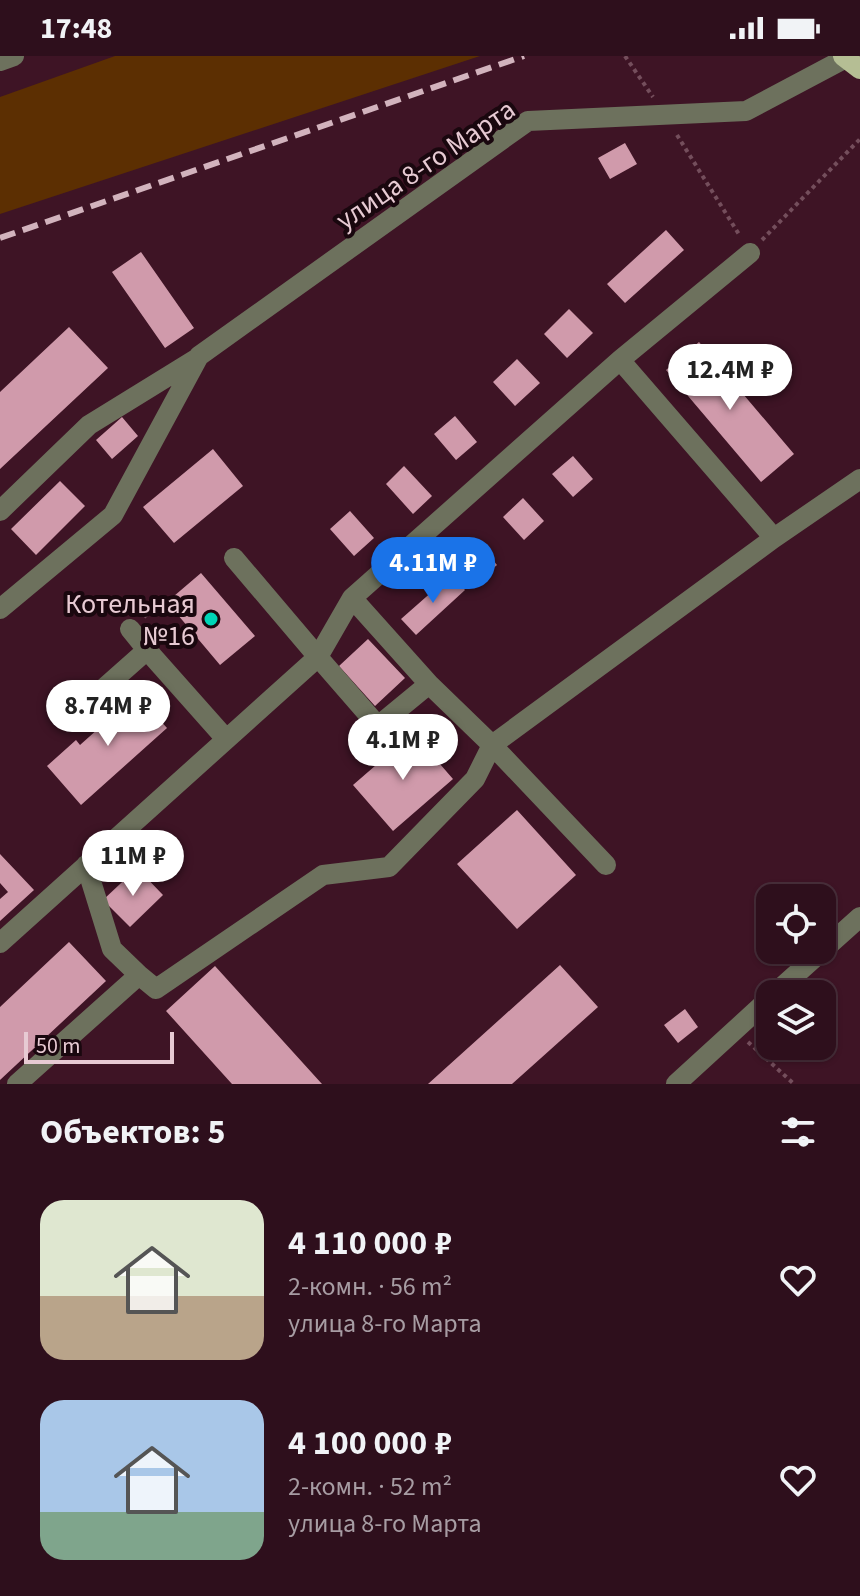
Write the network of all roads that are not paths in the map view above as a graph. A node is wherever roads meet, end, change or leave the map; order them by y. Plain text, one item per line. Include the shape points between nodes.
1 (14, 56) edge
2 (0, 61) edge
3 (850, 61) edge
4 (750, 253) road end
5 (199, 356) junction
6 (620, 360) junction
7 (859, 485) edge
8 (0, 511) edge
9 (774, 538) junction
10 (234, 558) dead end
11 (352, 598) junction
12 (0, 609) edge
13 (130, 629) dead end
14 (147, 650) junction
15 (318, 657) junction
16 (429, 684) junction
17 (68, 720) dead end
18 (226, 739) junction
19 (492, 745) junction
20 (86, 865) junction
21 (606, 865) dead end
22 (860, 917) edge
23 (0, 943) edge
24 (139, 975) junction
25 (790, 980) edge
26 (756, 1010) edge
27 (17, 1084) edge
28 (676, 1084) edge

1 - 2 street
3 - 5 street, улица 8-го Марта via 746,111 528,121
4 - 6 street
5 - 8 street, улица 8-го Марта via 89,425
5 - 12 street, улица 8-го Марта via 113,515
6 - 9 street
6 - 11 street
7 - 9 street
9 - 19 street
10 - 15 street
11 - 15 street
11 - 16 street
13 - 14 street
14 - 17 street
14 - 18 street
15 - 16 street via 378,726
15 - 18 street
16 - 19 street
18 - 20 street
19 - 21 street
19 - 24 street via 475,779 389,867 323,875 156,989
20 - 23 street
20 - 24 street via 112,949
22 - 25 street
24 - 27 street
26 - 28 street

